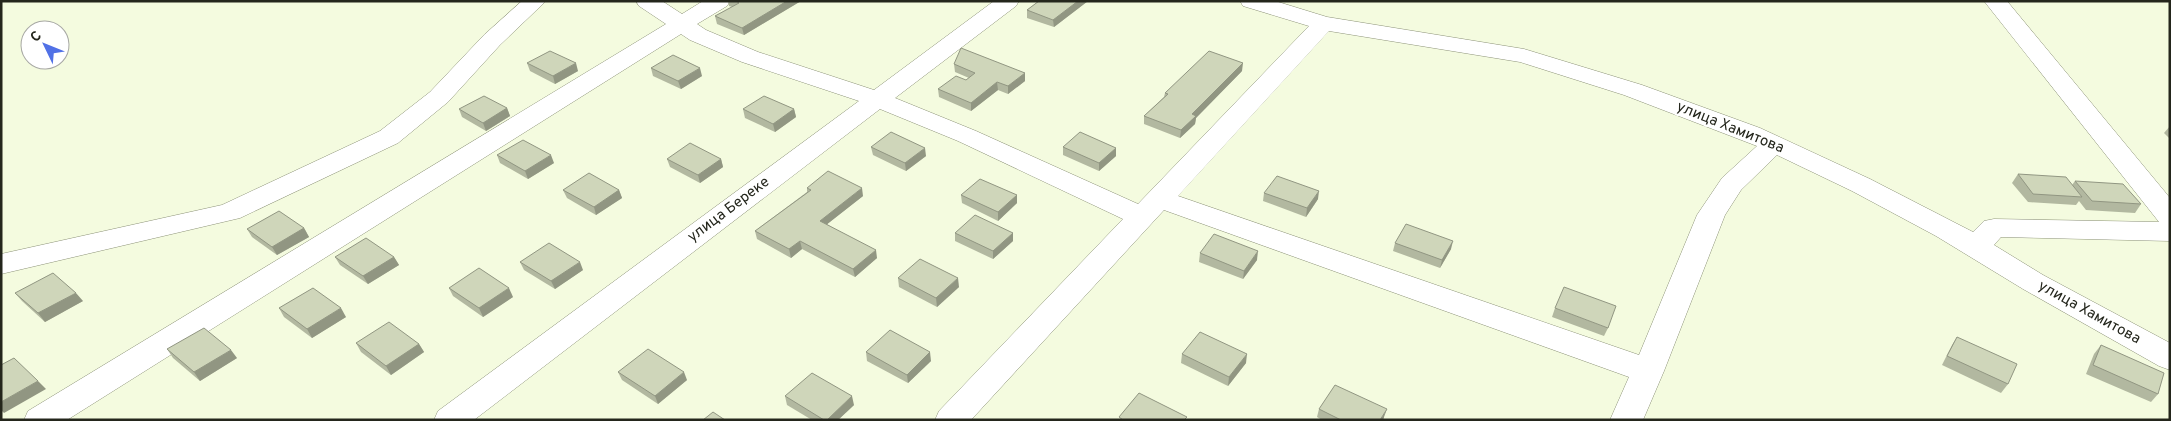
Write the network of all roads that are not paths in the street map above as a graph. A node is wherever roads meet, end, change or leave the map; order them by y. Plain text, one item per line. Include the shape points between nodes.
1 (535, 1) edge
2 (647, 1) edge
3 (719, 1) edge
4 (1008, 1) edge
5 (1251, 1) edge
6 (1995, 1) edge
7 (1324, 23) junction
8 (683, 24) junction
9 (876, 99) junction
10 (1774, 144) junction
11 (1151, 208) junction
12 (2170, 217) edge
13 (2170, 232) edge
14 (1975, 247) junction
15 (1, 264) edge
16 (2170, 358) edge
17 (1648, 371) junction
18 (40, 420) edge
19 (450, 420) edge
20 (951, 420) edge
21 (1626, 420) edge

1 - 15 street via 492,40 439,97 389,137 230,212
2 - 8 street
3 - 8 street
4 - 9 street, улица Береке
5 - 7 street, улица Хамитова
6 - 12 street
7 - 10 street, улица Хамитова via 1524,56 1633,90
7 - 11 street
8 - 9 street via 698,35 750,57
8 - 18 street
9 - 11 street
9 - 19 street, улица Береке
10 - 14 street, улица Хамитова via 1861,185
10 - 17 street via 1731,184 1711,215
11 - 17 street
11 - 20 street
13 - 14 street via 1994,228
14 - 16 street, улица Хамитова
17 - 21 street

